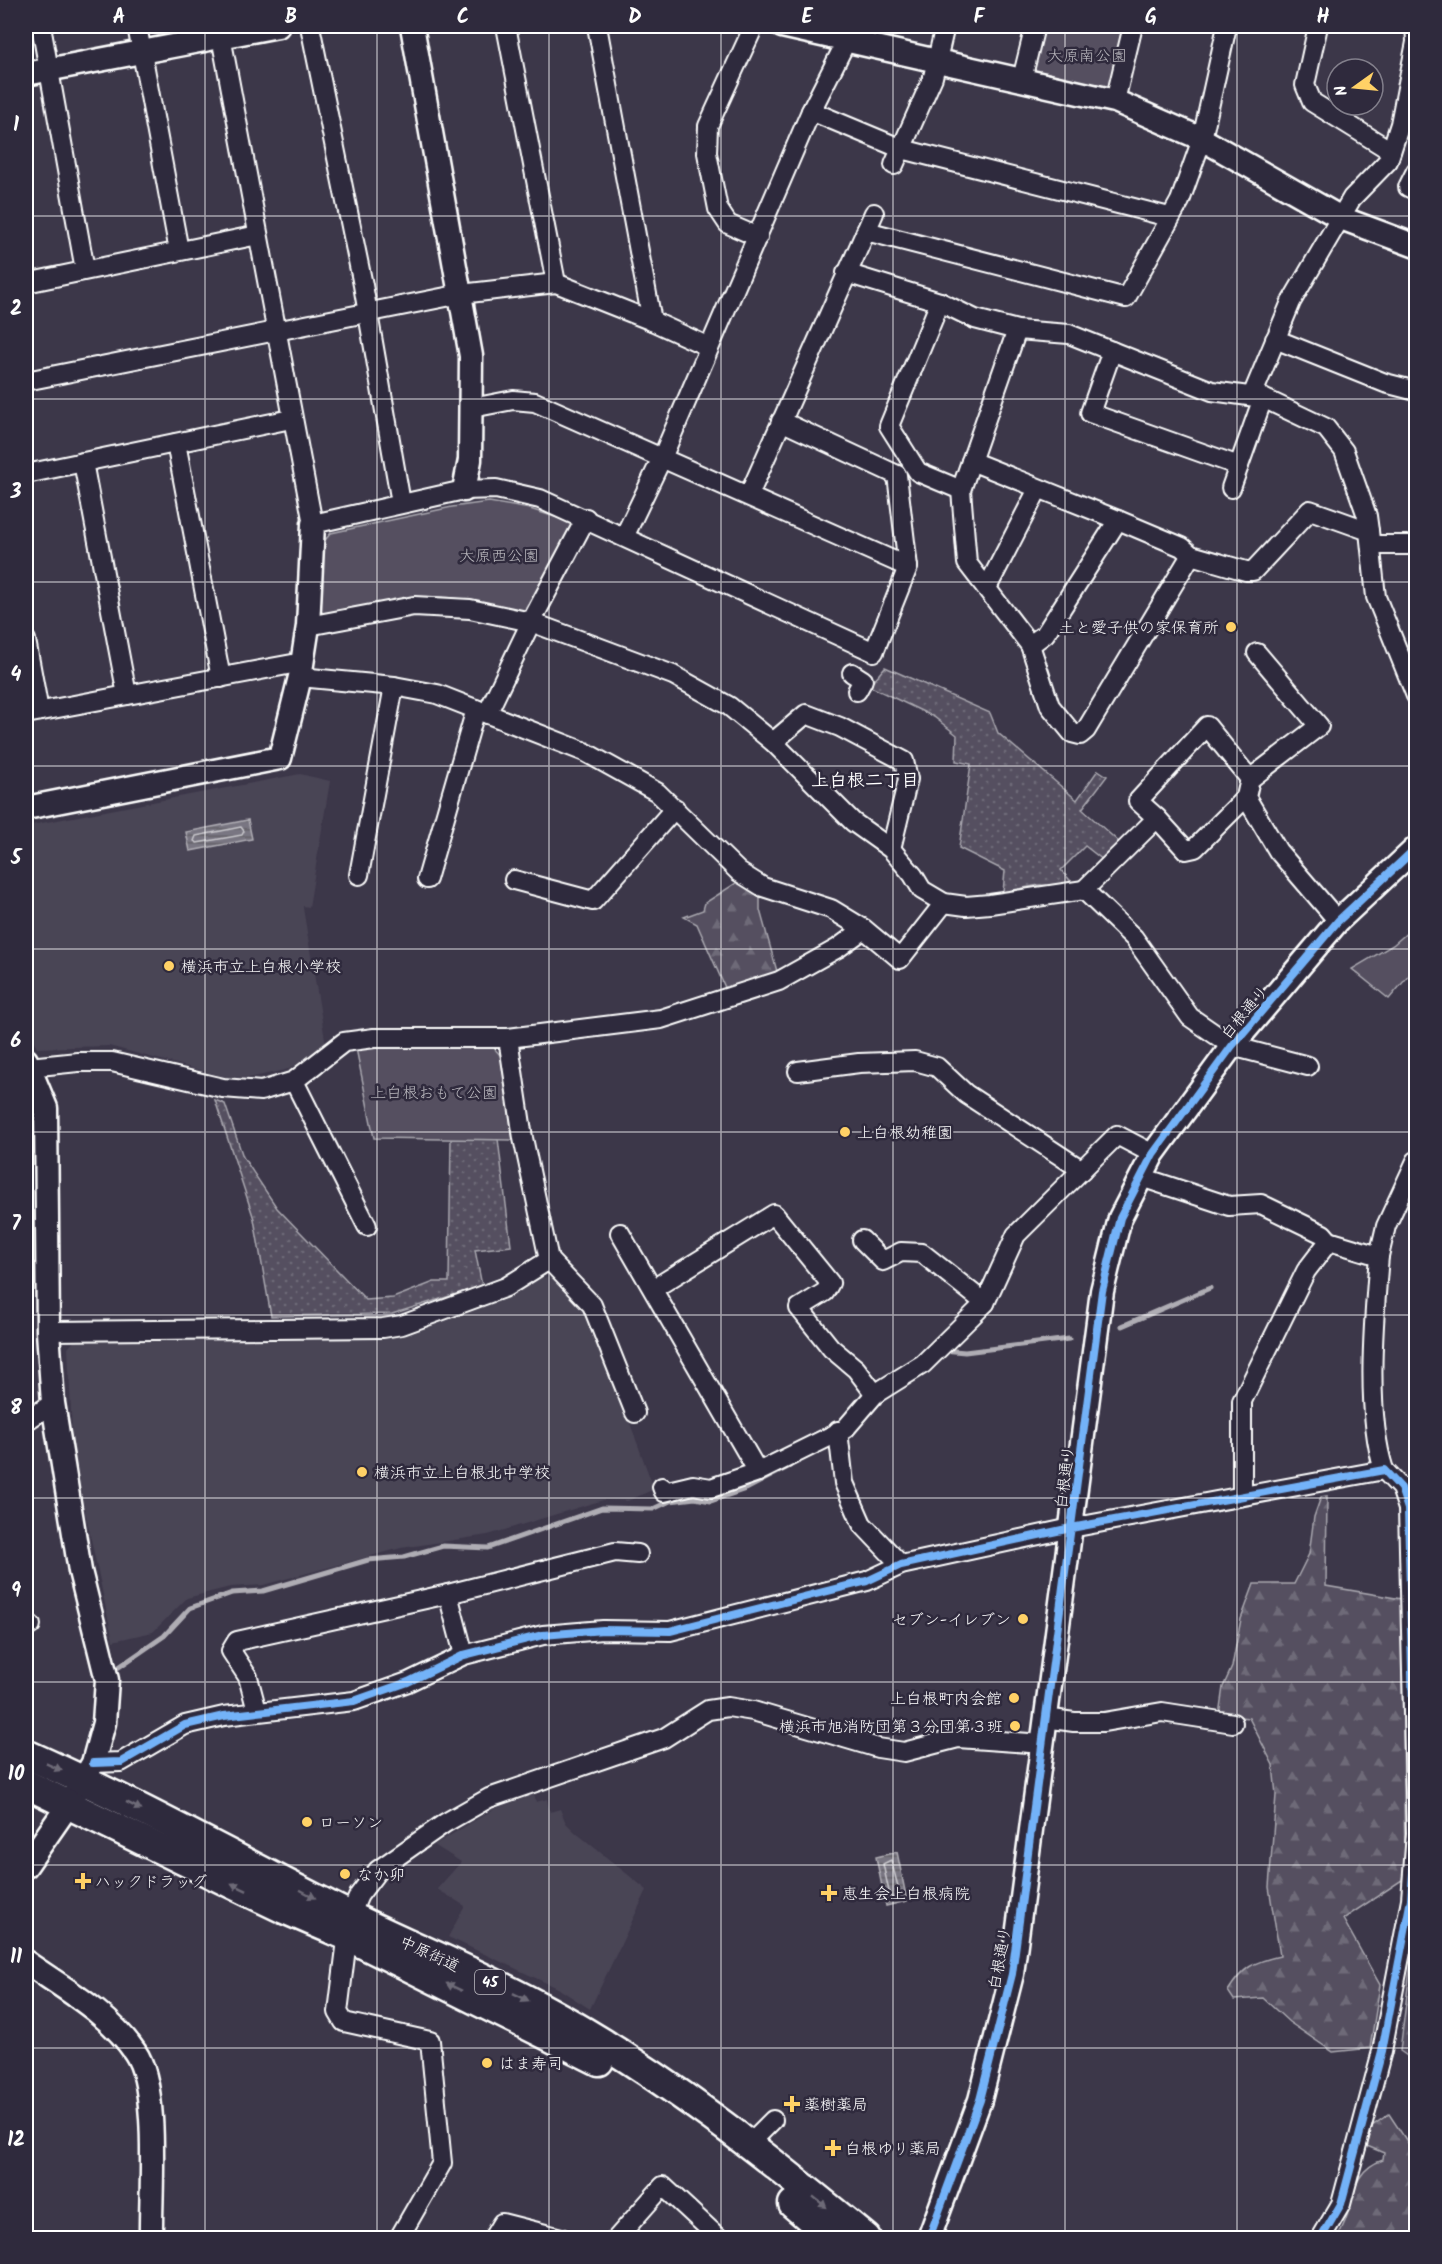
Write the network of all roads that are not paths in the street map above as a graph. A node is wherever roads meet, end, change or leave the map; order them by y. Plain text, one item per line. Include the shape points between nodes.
1 (41, 26) edge
2 (137, 26) edge
3 (278, 26) edge
4 (310, 26) edge
5 (412, 26) edge
6 (506, 26) edge
7 (597, 26) edge
8 (754, 26) edge
9 (782, 26) edge
10 (945, 26) edge
11 (1035, 26) edge
12 (1133, 26) edge
13 (1227, 26) edge
14 (1318, 26) edge
15 (1415, 26) edge
16 (220, 31) edge
17 (849, 33) edge
18 (1416, 41) edge
19 (142, 51) junction
20 (937, 60) junction
21 (49, 71) junction
22 (26, 74) edge
23 (1022, 79) junction
24 (1115, 101) junction
25 (811, 111) junction
26 (1202, 139) junction
27 (1391, 151) junction
28 (898, 157) junction
29 (1416, 171) edge
30 (1416, 191) edge
31 (874, 213) dead end
32 (1169, 217) junction
33 (1341, 218) junction
34 (866, 231) junction
35 (258, 235) junction
36 (758, 237) junction
37 (1416, 246) edge
38 (178, 251) junction
39 (85, 270) junction
40 (846, 273) junction
41 (26, 283) edge
42 (556, 283) junction
43 (461, 294) junction
44 (940, 302) junction
45 (366, 313) junction
46 (652, 321) junction
47 (275, 330) junction
48 (1017, 330) junction
49 (1275, 339) junction
50 (710, 347) junction
51 (1112, 351) junction
52 (26, 381) edge
53 (1416, 391) edge
54 (1258, 397) junction
55 (472, 408) junction
56 (291, 419) junction
57 (782, 422) junction
58 (176, 443) junction
59 (662, 458) junction
60 (83, 462) junction
61 (970, 462) junction
62 (1239, 466) junction
63 (26, 474) edge
64 (1231, 488) dead end
65 (1038, 489) junction
66 (464, 490) junction
67 (961, 490) junction
68 (749, 495) junction
69 (401, 503) junction
70 (586, 518) junction
71 (1118, 520) junction
72 (313, 524) junction
73 (624, 537) junction
74 (1370, 538) junction
75 (1416, 546) edge
76 (1191, 555) junction
77 (908, 567) junction
78 (987, 588) junction
79 (531, 622) junction
80 (308, 626) junction
81 (26, 640) edge
82 (1030, 645) junction
83 (1257, 653) dead end
84 (301, 669) junction
85 (852, 673) dead end
86 (221, 678) junction
87 (394, 686) junction
88 (857, 691) dead end
89 (127, 695) junction
90 (1416, 696) edge
91 (482, 712) junction
92 (32, 713) edge
93 (773, 742) junction
94 (1248, 788) junction
95 (26, 808) edge
96 (675, 808) junction
97 (1157, 818) junction
98 (1416, 848) edge
99 (891, 849) junction
100 (360, 875) dead end
101 (427, 879) dead end
102 (514, 880) dead end
103 (1084, 890) junction
104 (944, 903) junction
105 (1338, 921) junction
106 (864, 929) junction
107 (508, 1038) junction
108 (1232, 1046) junction
109 (1308, 1066) dead end
110 (29, 1071) edge
111 (798, 1071) dead end
112 (294, 1081) junction
113 (1153, 1154) junction
114 (1416, 1161) edge
115 (1082, 1170) junction
116 (1141, 1177) junction
117 (367, 1226) dead end
118 (620, 1233) dead end
119 (862, 1240) dead end
120 (1329, 1241) junction
121 (1378, 1256) junction
122 (549, 1260) junction
123 (653, 1289) junction
124 (985, 1303) junction
125 (48, 1331) junction
126 (875, 1394) junction
127 (53, 1403) junction
128 (635, 1413) dead end
129 (26, 1421) edge
130 (838, 1431) junction
131 (1384, 1470) junction
132 (758, 1473) junction
133 (662, 1486) dead end
134 (1408, 1487) edge
135 (1242, 1496) junction
136 (1071, 1528) junction
137 (638, 1554) dead end
138 (901, 1566) junction
139 (448, 1594) junction
140 (464, 1655) junction
141 (257, 1711) junction
142 (1045, 1718) junction
143 (1233, 1723) dead end
144 (1043, 1744) junction
145 (26, 1754) edge
146 (87, 1771) junction
147 (26, 1784) edge
148 (69, 1804) junction
149 (1416, 1833) edge
150 (26, 1864) edge
151 (1414, 1898) edge
152 (349, 1926) junction
153 (26, 1962) edge
154 (773, 2120) dead end
155 (749, 2144) junction
156 (151, 2238) edge
157 (399, 2238) edge
158 (493, 2238) edge
159 (561, 2238) edge
160 (617, 2238) edge
161 (718, 2238) edge
162 (833, 2238) edge
163 (866, 2238) edge
164 (929, 2238) edge
165 (1321, 2238) edge

1 - 21 street
2 - 19 street
3 - 16 street
4 - 45 street
5 - 43 street
6 - 42 street
7 - 46 street
8 - 36 street via 708,126 707,153 718,209 728,224
9 - 17 street
10 - 20 street
11 - 23 street
12 - 24 street
13 - 26 street
14 - 27 street via 1305,85 1307,94 1312,102
15 - 18 street
16 - 19 street
16 - 35 street
17 - 20 street
17 - 25 street
18 - 27 street via 1410,85
19 - 21 street
19 - 38 street
20 - 23 street
20 - 28 street
21 - 22 street
21 - 39 street
23 - 24 street
24 - 26 street
25 - 28 street
25 - 36 street
26 - 32 street via 1180,201
26 - 33 street
27 - 33 street via 1388,161 1352,198
28 - 32 street
29 - 30 street via 1408,187
31 - 34 street
32 - 34 street via 1126,298
33 - 37 street
33 - 49 street
34 - 40 street
35 - 38 street
35 - 47 street
36 - 50 street
38 - 39 street
39 - 41 street
40 - 44 street
40 - 57 street
42 - 43 street
42 - 46 street
43 - 45 street
43 - 55 street via 471,356
44 - 48 street via 975,320
44 - 67 street via 889,426 918,472
45 - 47 street
45 - 69 street
46 - 50 street
47 - 52 street
47 - 56 street
48 - 51 street via 1069,334
48 - 61 street
49 - 53 street via 1385,383
49 - 54 street
50 - 59 street
51 - 54 street via 1212,391
51 - 62 street via 1090,413
54 - 62 street
54 - 74 street via 1326,428 1344,451 1367,516
55 - 59 street via 513,400 535,402
55 - 66 street via 470,460
56 - 58 street
56 - 72 street
57 - 68 street
57 - 77 street via 897,475
58 - 60 street
58 - 86 street
59 - 68 street
59 - 73 street
60 - 63 street
60 - 89 street
61 - 65 street
61 - 67 street
62 - 64 street
65 - 71 street
65 - 78 street
66 - 69 street
66 - 70 street via 496,489 540,499
67 - 78 street via 967,563
68 - 77 street
69 - 72 street
70 - 73 street
70 - 79 street
71 - 76 street via 1182,547
71 - 82 street via 1045,634
72 - 80 street
73 - 77 street via 782,620 874,652
74 - 75 street
74 - 76 street via 1310,510 1253,571
74 - 90 street via 1376,597
76 - 82 street via 1080,735 1072,733 1050,706
78 - 82 street
79 - 80 street via 470,609 414,606
79 - 91 street
79 - 93 street via 673,675 729,706
80 - 84 street
81 - 92 street
83 - 94 street via 1319,726
84 - 86 street
84 - 87 street
84 - 95 street via 280,758
85 - 88 street via 863,680
86 - 89 street
87 - 91 street via 437,694
87 - 100 street
89 - 92 street
91 - 96 street via 585,752 657,792
91 - 101 street
93 - 99 street via 853,822
93 - 99 street via 806,714 843,721 904,761 908,779
94 - 97 street via 1195,848 1186,850
94 - 97 street via 1207,726 1138,801
94 - 105 street via 1278,851
96 - 102 street via 593,901
96 - 106 street via 739,872 763,886 831,909
97 - 103 street
98 - 105 street, 白根通り
99 - 104 street via 922,890
103 - 104 street via 990,904
103 - 108 street via 1134,938 1190,1017
104 - 106 street via 900,959
105 - 108 street, 白根通り
106 - 107 street via 779,981 661,1019
107 - 112 street via 374,1038 344,1042
107 - 122 street via 523,1138
108 - 109 street
108 - 113 street, 白根通り
110 - 112 street via 78,1062 112,1062 223,1088 261,1091
110 - 125 street via 46,1108
111 - 115 street via 903,1061 937,1067 966,1094
112 - 117 street
113 - 115 street via 1117,1135
113 - 116 street, 白根通り
114 - 121 street via 1386,1226
115 - 124 street via 1016,1235
116 - 120 street via 1229,1206 1262,1204 1323,1234
116 - 136 street, 白根通り via 1120,1218 1102,1291
118 - 123 street
119 - 124 street via 883,1261 901,1252 922,1253
120 - 121 street
120 - 135 street via 1306,1271 1242,1401
121 - 131 street via 1373,1336 1376,1446
122 - 125 street via 506,1287 402,1325 383,1328
122 - 128 street via 592,1305
123 - 126 street via 774,1214 830,1283 825,1292 799,1308
123 - 132 street
124 - 126 street via 923,1364
125 - 127 street
126 - 130 street via 845,1429
127 - 129 street
127 - 146 street via 80,1571 107,1680 104,1723
130 - 132 street
130 - 138 street via 844,1483 862,1524
131 - 134 street
131 - 135 street
132 - 133 street via 711,1488 693,1485 664,1492
134 - 149 street
135 - 136 street
136 - 138 street
136 - 142 street, 白根通り
137 - 139 street via 615,1552
138 - 140 street via 867,1581 670,1631 603,1630 543,1635
139 - 140 street
139 - 141 street via 237,1641 231,1651 248,1677
140 - 141 street via 408,1682 354,1701
141 - 146 street via 185,1725 121,1762
142 - 143 street via 1104,1722 1162,1712
142 - 144 street, 白根通り
144 - 152 street via 958,1738 904,1752 753,1711 728,1707 708,1710 664,1738 489,1798 462,1813 378,1870 359,1895
144 - 164 street, 白根通り via 1012,1974 980,2100
145 -> 146 main road, 中原街道 / 45
146 - 148 street
146 -> 152 main road, 中原街道 / 45
147 - 148 main road, 中原街道 / 45
148 - 150 street
152 -> 148 main road, 中原街道 / 45 via 284,1909
149 - 151 street
151 - 165 street via 1382,2051 1341,2204
152 -> 155 main road, 中原街道 / 45 via 547,2010 614,2049
152 - 157 street via 338,2012 344,2022 430,2041 442,2163
162 -> 152 main road, 中原街道 / 45 via 682,2113 605,2064
153 - 156 street via 110,2024 137,2054 148,2084
154 - 155 street
155 -> 163 main road, 中原街道 / 45
158 - 159 street via 502,2223
160 - 161 street via 663,2186

